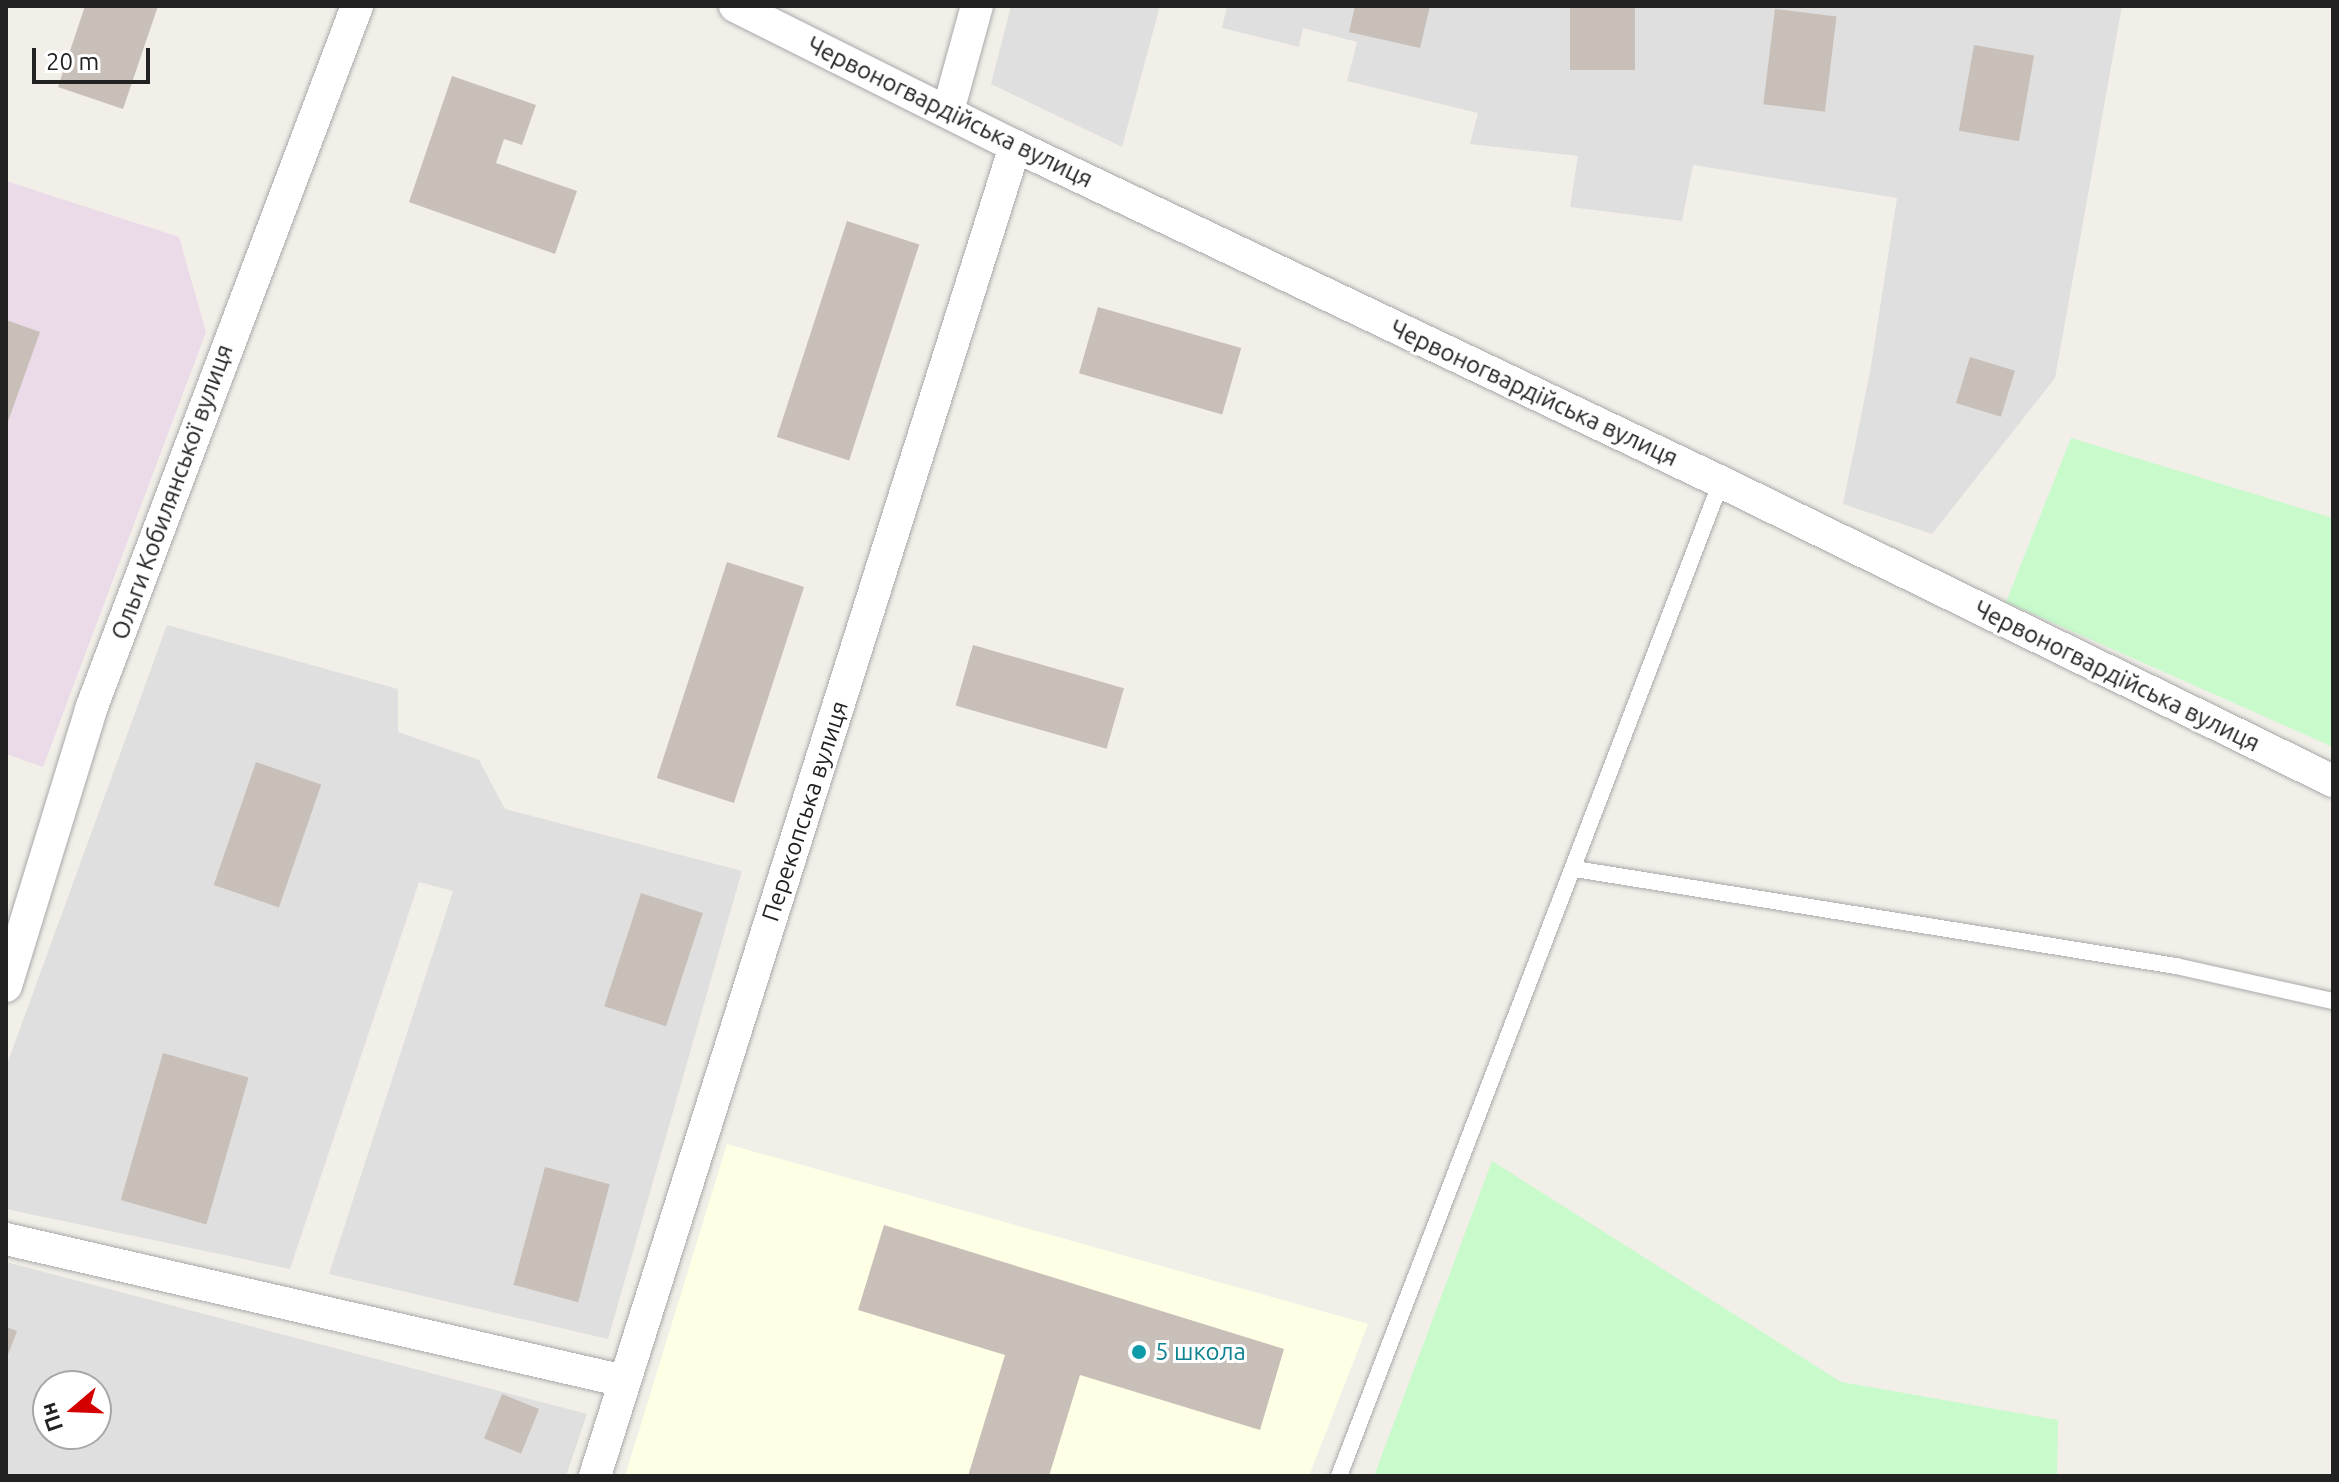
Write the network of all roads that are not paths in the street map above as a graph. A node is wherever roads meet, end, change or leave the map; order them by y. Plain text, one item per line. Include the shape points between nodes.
1 (357, 6) edge
2 (735, 6) edge
3 (977, 6) edge
4 (948, 111) junction
5 (1015, 146) junction
6 (1721, 482) junction
7 (2333, 781) edge
8 (1575, 869) junction
9 (6, 986) edge
10 (2333, 1001) edge
11 (6, 1239) edge
12 (624, 1381) junction
13 (598, 1473) edge
14 (1339, 1476) edge

1 - 9 street, Ольги Кобилянської вулиця via 91,709
2 - 4 street, Червоногвардійська вулиця
3 - 4 street
4 - 5 street, Червоногвардійська вулиця
5 - 6 street, Червоногвардійська вулиця
5 - 12 street, Перекопська вулиця
6 - 7 street, Червоногвардійська вулиця
6 - 8 lane
8 - 10 lane via 2176,966
8 - 14 lane
11 - 12 street
12 - 13 street, Перекопська вулиця

